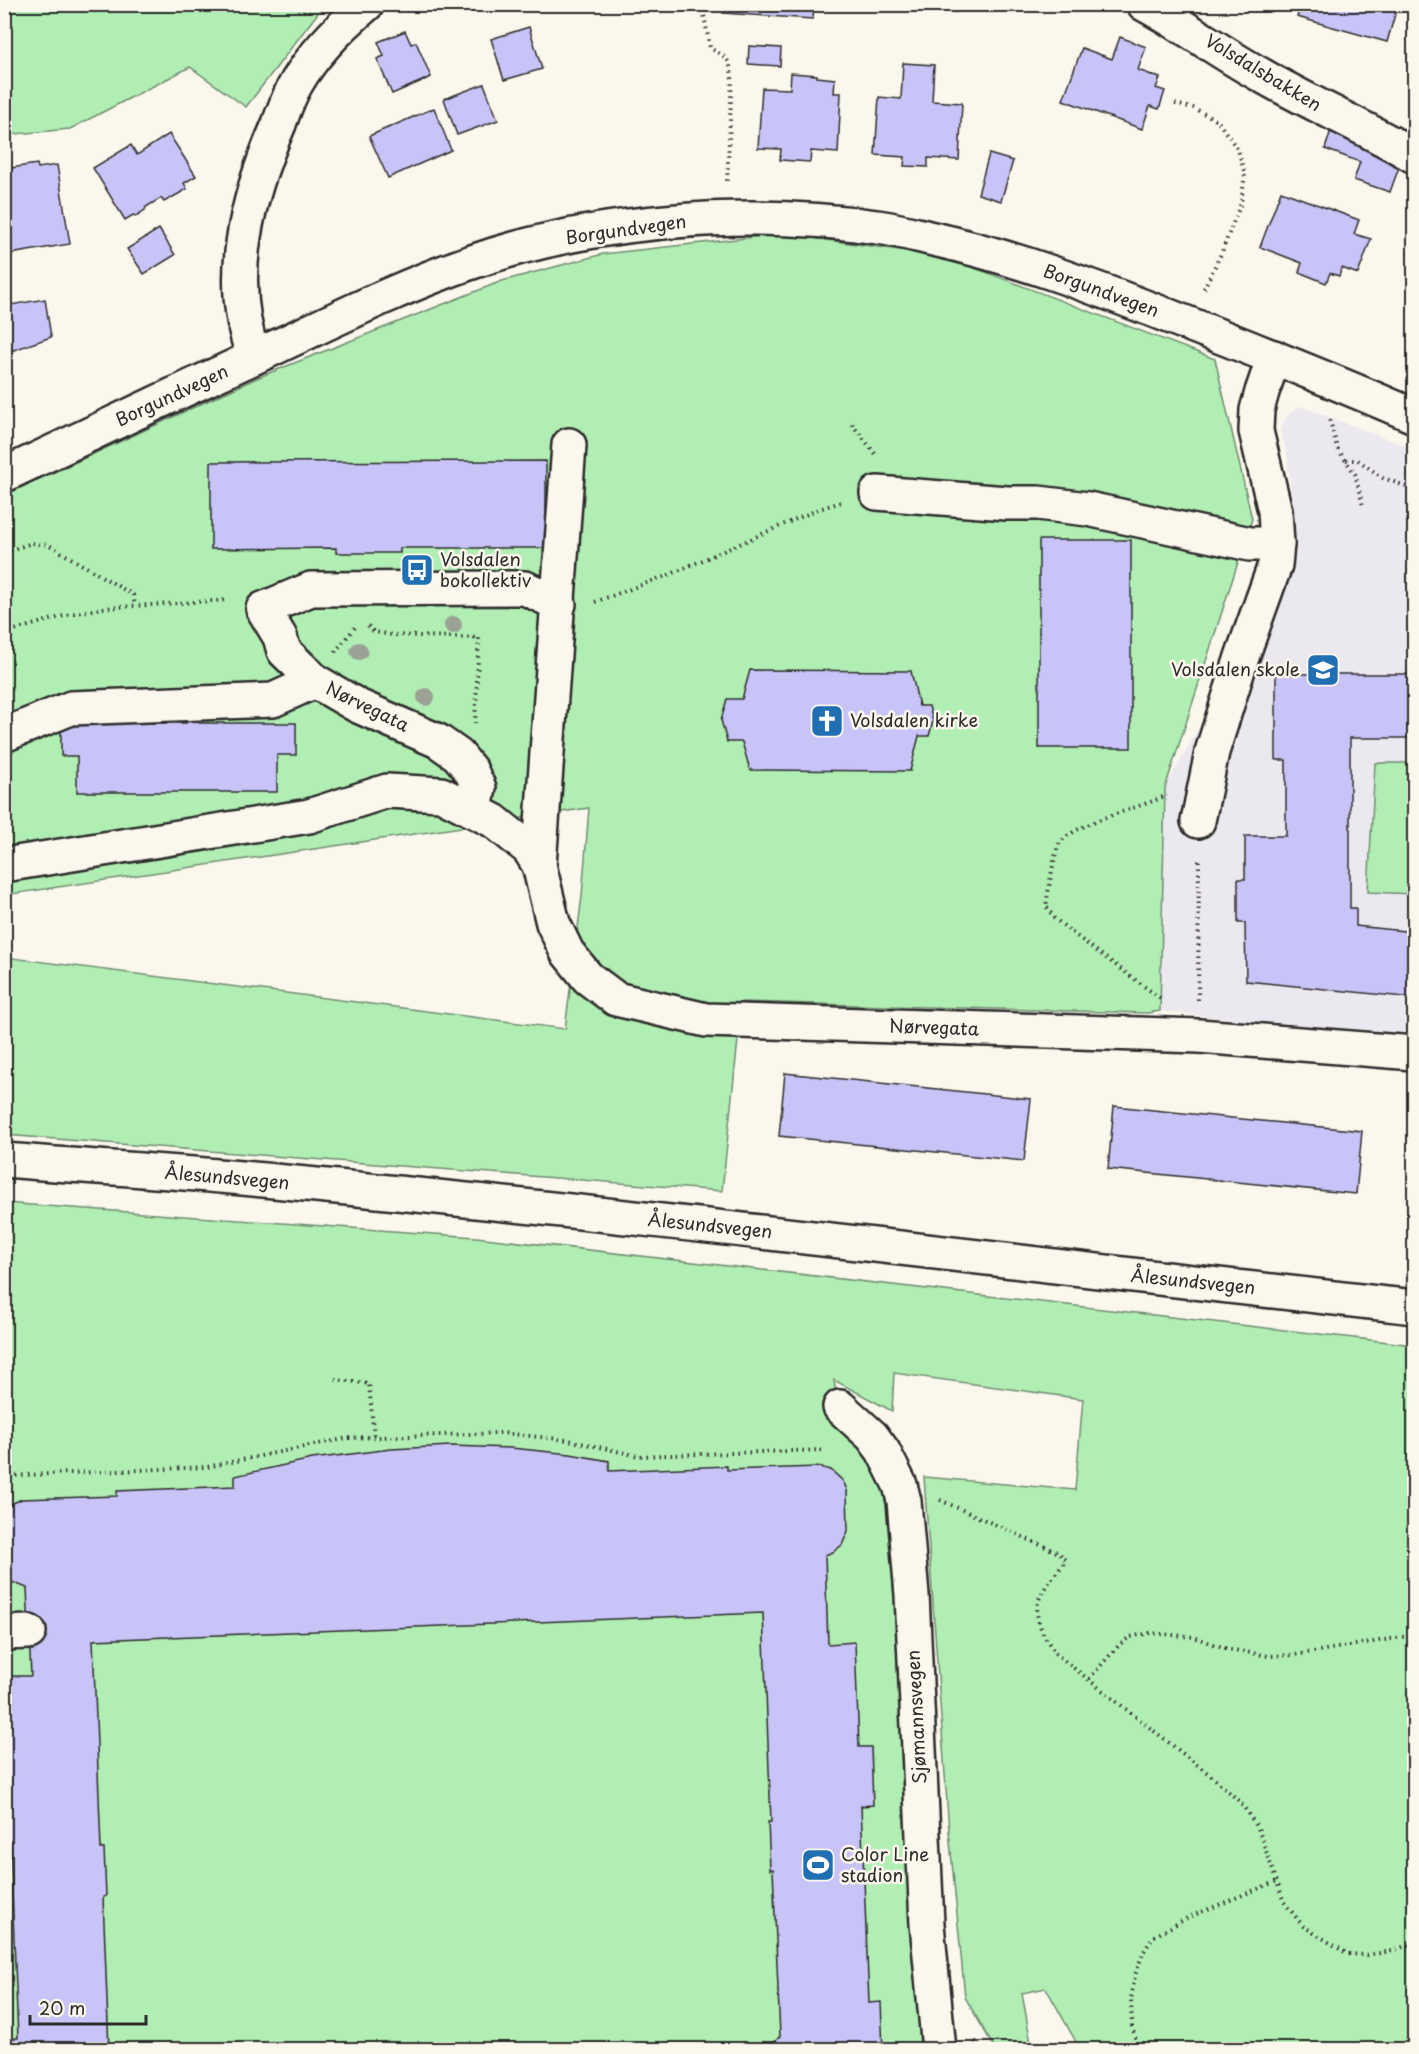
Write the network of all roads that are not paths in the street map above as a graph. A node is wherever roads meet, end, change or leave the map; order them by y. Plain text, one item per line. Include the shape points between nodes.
1 (367, 4) edge
2 (1144, 4) edge
3 (1414, 156) edge
4 (254, 357) junction
5 (1274, 357) junction
6 (1414, 416) edge
7 (569, 445) dead end
8 (4, 475) edge
9 (877, 493) road end
10 (1277, 544) junction
11 (559, 604) junction
12 (315, 681) junction
13 (4, 735) edge
14 (475, 810) junction
15 (1198, 821) dead end
16 (4, 864) edge
17 (539, 865) junction
18 (1414, 1053) edge
19 (4, 1160) edge
20 (1414, 1307) edge
21 (840, 1407) dead end
22 (939, 2049) edge

1 - 4 main road via 326,44 297,82 264,158 239,264 246,337
2 - 3 main road, Volsdalsbakken via 1259,74
4 - 5 main road, Borgundvegen via 385,296 504,252 644,224 749,218 881,227 968,246 1084,283
4 - 8 main road, Borgundvegen
5 - 6 main road, Borgundvegen
5 - 10 main road via 1257,410 1256,431 1275,511
7 - 11 main road, Nørvegata
9 - 10 main road via 1058,505 1250,544
10 - 15 main road via 1275,565 1212,752
11 - 12 main road, Nørvegata via 525,588 311,589 263,609 284,651
11 - 17 main road, Nørvegata
12 - 13 main road via 273,700 71,708
12 - 14 main road, Nørvegata via 358,706 438,741 471,771 478,788
14 - 16 main road, Nørvegata via 441,794 387,791 309,816
14 - 17 main road, Nørvegata via 514,835 530,849
17 - 18 main road, Nørvegata via 553,923 567,952 588,978 616,999 706,1020 1199,1036
19 - 20 main road, Ålesundsvegen via 251,1179 690,1223
21 - 22 main road, Sjømannsvegen via 883,1451 904,1501 927,1924

